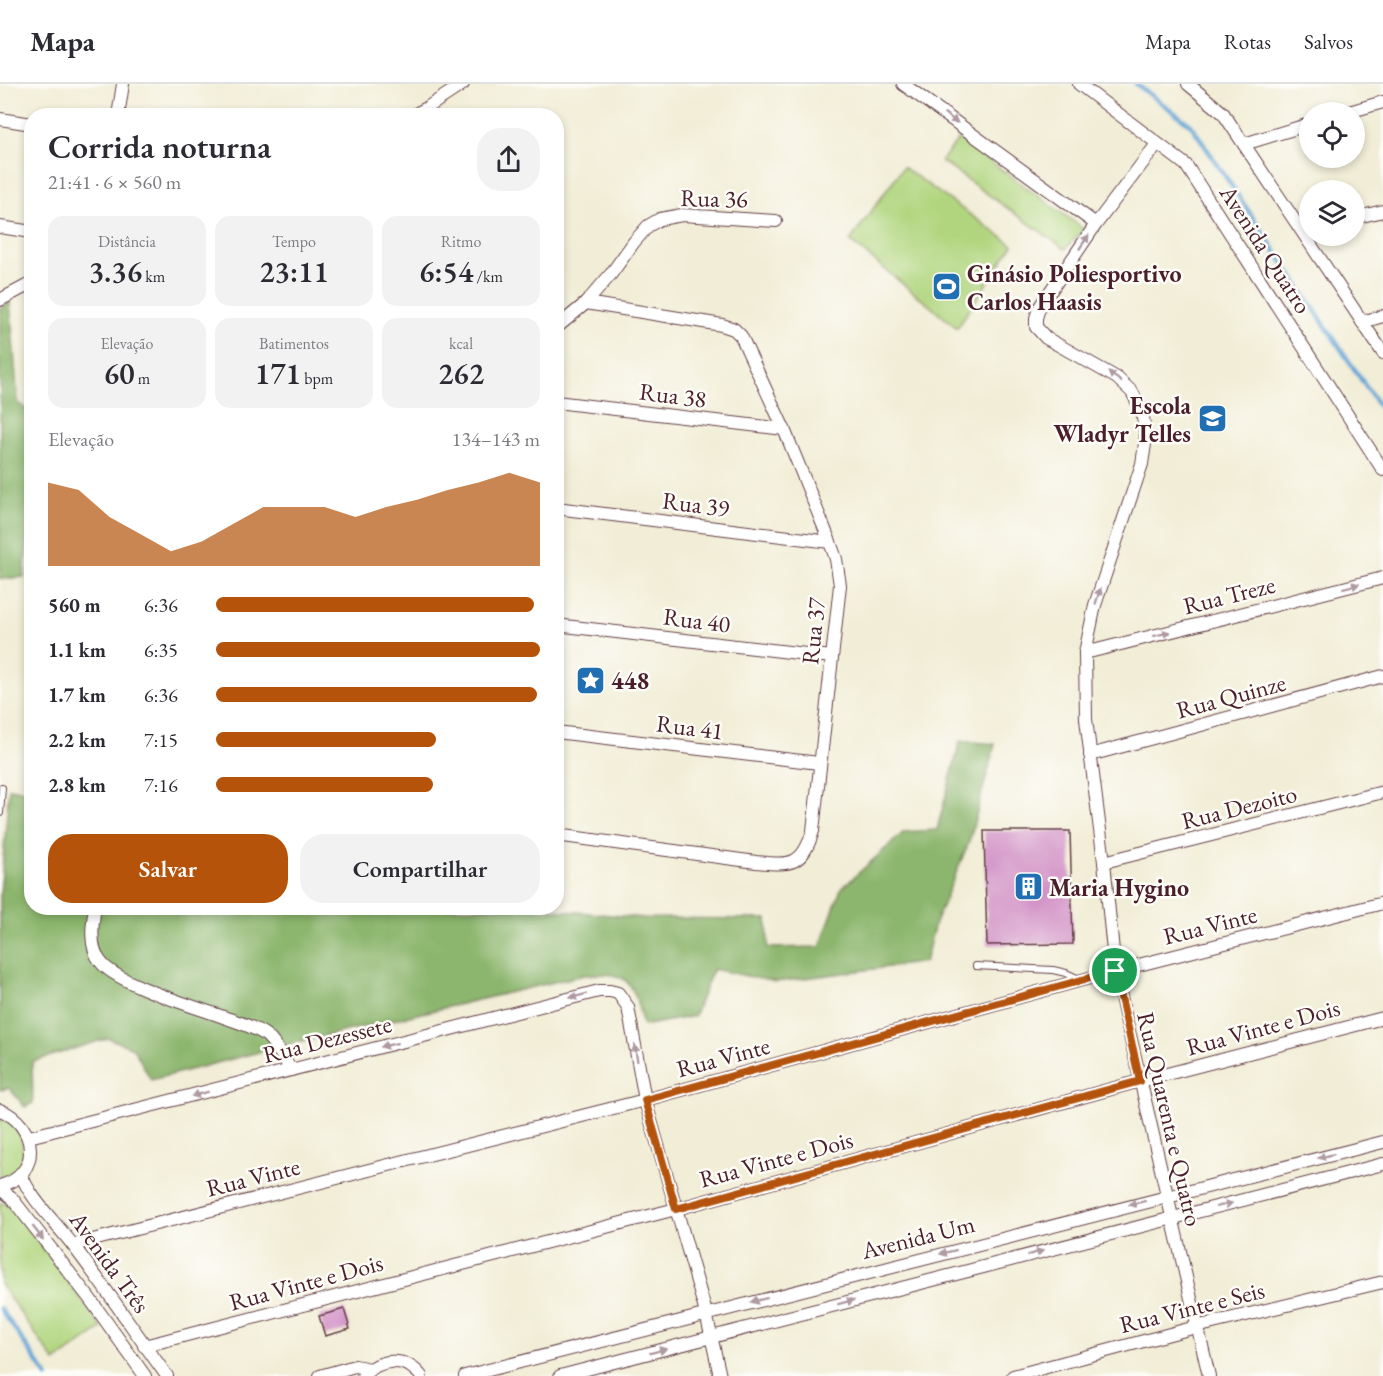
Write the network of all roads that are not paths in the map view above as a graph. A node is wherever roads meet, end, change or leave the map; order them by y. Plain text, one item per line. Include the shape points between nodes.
1 (123, 84) edge
2 (463, 84) edge
3 (903, 84) edge
4 (1078, 84) edge
5 (1188, 84) edge
6 (1383, 102) edge
7 (1365, 107) edge
8 (119, 108) edge
9 (427, 108) edge
10 (0, 119) edge
11 (24, 123) edge
12 (1299, 127) edge
13 (1157, 144) junction
14 (1244, 144) junction
15 (1383, 211) edge
16 (1365, 215) edge
17 (776, 221) dead end
18 (1299, 221) edge
19 (1096, 224) junction
20 (0, 227) edge
21 (24, 231) edge
22 (1315, 246) edge
23 (24, 287) edge
24 (0, 300) edge
25 (586, 303) junction
26 (1383, 316) edge
27 (564, 321) edge
28 (1362, 322) junction
29 (1383, 353) edge
30 (564, 403) edge
31 (784, 429) junction
32 (1383, 470) edge
33 (564, 509) edge
34 (830, 542) junction
35 (1383, 578) edge
36 (564, 626) edge
37 (1085, 653) junction
38 (832, 657) junction
39 (1383, 676) edge
40 (564, 733) edge
41 (1090, 755) junction
42 (819, 763) junction
43 (2, 788) dead end
44 (1383, 792) edge
45 (0, 813) edge
46 (564, 836) edge
47 (1104, 862) junction
48 (1383, 903) edge
49 (94, 915) edge
50 (976, 966) dead end
51 (1115, 971) junction
52 (1082, 981) junction
53 (1383, 1018) edge
54 (291, 1070) junction
55 (1140, 1081) junction
56 (645, 1100) junction
57 (0, 1110) edge
58 (29, 1137) junction
59 (1383, 1142) edge
60 (1383, 1164) edge
61 (21, 1173) junction
62 (0, 1187) edge
63 (1166, 1196) junction
64 (676, 1209) junction
65 (1171, 1218) junction
66 (73, 1245) junction
67 (1383, 1282) edge
68 (706, 1313) junction
69 (1196, 1327) junction
70 (711, 1336) junction
71 (144, 1346) junction
72 (366, 1372) edge
73 (424, 1375) edge
74 (145, 1376) edge
75 (167, 1376) edge
76 (320, 1376) edge
77 (465, 1376) edge
78 (560, 1376) edge
79 (720, 1376) edge
80 (1013, 1376) edge
81 (1209, 1376) edge

1 - 8 street
2 - 9 street
3 -> 19 street
4 - 13 street, Avenida Quatro
5 - 14 street via 1223,113
6 - 7 street
10 - 11 street
12 - 14 street
13 - 19 street, Rua Quarenta e Quatro
13 - 32 street, Avenida Quatro via 1186,165
14 - 18 street
15 - 16 street
17 - 25 street, Rua 36 via 682,215 660,219 648,226
37 -> 19 street, Rua Quarenta e Quatro via 1095,605 1142,464 1146,436 1142,411 1132,392 1117,378 1046,338 1036,327 1036,318
20 - 21 street
22 - 28 street
23 - 24 street
25 - 27 street, Rua 36
25 - 31 street, Rua 37 via 734,329 750,352
26 - 28 street
28 - 29 street
30 - 31 street, Rua 38
31 - 34 street, Rua 37
33 - 34 street, Rua 39
34 - 38 street, Rua 37 via 840,585
37 -> 35 street, Rua Treze
36 - 38 street, Rua 40
37 - 41 street, Rua Quarenta e Quatro
38 - 42 street, Rua 37
39 - 41 street, Rua Quinze
40 - 42 street, Rua 41
41 - 47 street, Rua Quarenta e Quatro
42 - 46 street, Rua 37 via 813,831 809,846 795,862 756,862
43 - 45 lane
44 - 47 street, Rua Dezoito
47 - 51 street, Rua Quarenta e Quatro
48 - 51 street, Rua Vinte
49 - 54 street via 93,943 99,960 111,973 266,1035
50 - 52 lane via 1053,970
51 - 52 street, Rua Vinte
51 - 55 street, Rua Quarenta e Quatro
52 - 56 street, Rua Vinte
53 - 55 street, Rua Vinte e Dois
56 -> 54 street, Rua Dezessete via 628,1007 618,993 610,991
54 -> 58 street, Rua Dezessete
55 - 63 street, Rua Quarenta e Quatro
55 - 64 street, Rua Vinte e Dois
56 - 64 street
56 - 66 street, Rua Vinte
57 - 58 street via 18,1119
58 - 61 street via 30,1156
59 -> 63 street, Avenida Um
65 -> 60 street, Avenida Um
61 - 62 street
61 - 66 street, Avenida Três via 23,1181
62 -> 74 street
63 - 65 street, Rua Quarenta e Quatro
63 -> 68 street, Avenida Um
64 - 68 street
64 - 71 street, Rua Vinte e Dois
65 - 69 street, Rua Quarenta e Quatro
70 -> 65 street, Avenida Um
66 - 71 street, Avenida Três
67 - 69 street, Rua Vinte e Seis
68 - 70 street
68 - 77 street, Avenida Um
69 - 80 street, Rua Vinte e Seis
69 - 81 street, Rua Quarenta e Quatro
78 -> 70 street, Avenida Um
70 - 79 street
71 - 75 street, Avenida Três
72 - 73 street via 378,1364 396,1361
72 - 76 street via 355,1366

